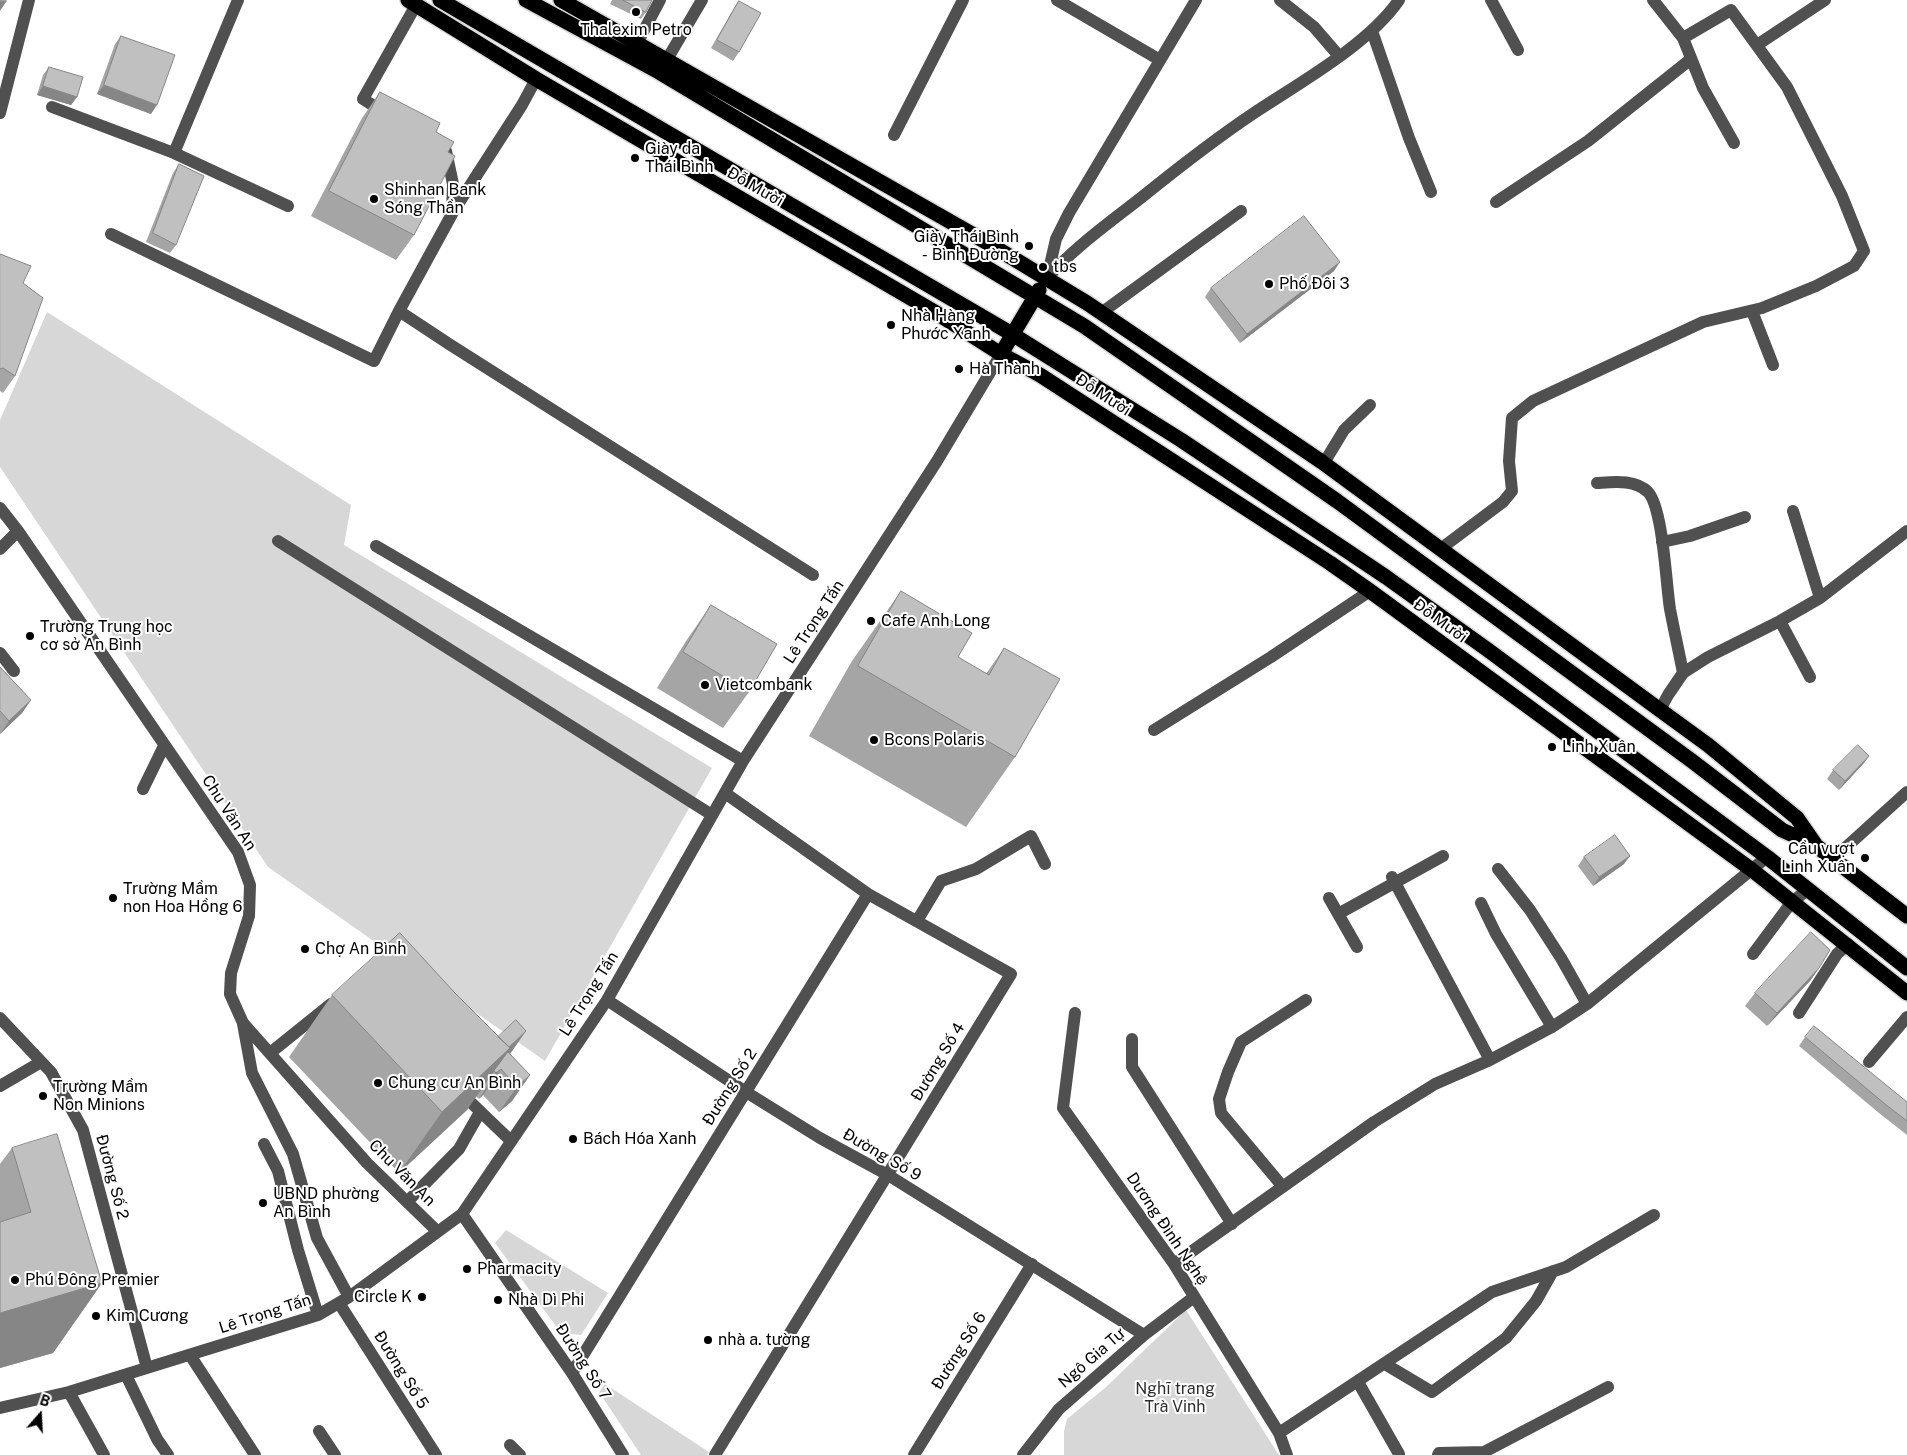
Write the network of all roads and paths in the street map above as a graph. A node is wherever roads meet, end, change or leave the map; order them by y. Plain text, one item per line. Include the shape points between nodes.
1 (29, 0) edge
2 (238, 0) edge
3 (440, 0) edge
4 (526, 0) edge
5 (561, 0) edge
6 (660, 0) edge
7 (702, 0) edge
8 (963, 0) edge
9 (1058, 0) edge
10 (1196, 0) edge
11 (1280, 0) edge
12 (1399, 0) edge
13 (1491, 0) edge
14 (1654, 0) edge
15 (1825, 0) edge
16 (412, 2) edge
17 (1730, 5) edge
18 (1372, 31) junction
19 (1683, 38) junction
20 (1757, 46) junction
21 (634, 49) junction
22 (1518, 50) dead end
23 (1339, 56) junction
24 (1692, 59) junction
25 (1160, 60) junction
26 (663, 66) junction
27 (536, 79) junction
28 (52, 107) dead end
29 (0, 113) edge
30 (396, 120) edge
31 (894, 135) dead end
32 (1734, 143) dead end
33 (438, 146) edge
34 (174, 153) junction
35 (1431, 192) dead end
36 (1496, 202) dead end
37 (288, 206) dead end
38 (1241, 211) dead end
39 (452, 214) junction
40 (111, 234) dead end
41 (1047, 278) junction
42 (1035, 296) junction
43 (399, 311) junction
44 (1752, 311) junction
45 (1101, 313) junction
46 (1012, 334) junction
47 (1001, 354) junction
48 (1773, 365) dead end
49 (1370, 405) dead end
50 (1322, 462) junction
51 (1596, 483) dead end
52 (0, 508) edge
53 (1793, 511) dead end
54 (1746, 517) dead end
55 (18, 531) junction
56 (1907, 531) edge
57 (278, 541) dead end
58 (1662, 542) junction
59 (376, 546) dead end
60 (0, 549) edge
61 (1442, 550) junction
62 (813, 575) dead end
63 (1370, 591) junction
64 (1820, 598) junction
65 (1780, 621) junction
66 (0, 653) edge
67 (14, 671) dead end
68 (1683, 673) junction
69 (1810, 677) dead end
70 (1660, 710) junction
71 (1154, 730) dead end
72 (164, 746) junction
73 (743, 761) junction
74 (143, 790) dead end
75 (725, 792) junction
76 (1907, 792) edge
77 (712, 815) junction
78 (1815, 845) junction
79 (1443, 856) dead end
80 (1767, 857) junction
81 (1833, 859) junction
82 (1045, 864) dead end
83 (1498, 869) dead end
84 (1752, 870) junction
85 (1394, 880) junction
86 (1807, 890) junction
87 (868, 894) junction
88 (1329, 898) dead end
89 (1480, 903) dead end
90 (1792, 903) junction
91 (1338, 914) junction
92 (1907, 916) edge
93 (917, 922) junction
94 (1848, 944) junction
95 (1357, 948) dead end
96 (1753, 954) dead end
97 (1872, 965) junction
98 (1907, 968) edge
99 (1907, 972) edge
100 (344, 993) edge
101 (1907, 993) edge
102 (607, 1000) junction
103 (1306, 1000) dead end
104 (1587, 1004) junction
105 (1075, 1013) dead end
106 (1799, 1013) dead end
107 (0, 1018) edge
108 (1907, 1018) edge
109 (243, 1024) junction
110 (1552, 1027) junction
111 (1132, 1039) dead end
112 (270, 1053) junction
113 (1490, 1060) junction
114 (41, 1062) junction
115 (1869, 1062) dead end
116 (450, 1083) edge
117 (0, 1086) edge
118 (746, 1092) junction
119 (480, 1112) junction
120 (511, 1141) junction
121 (264, 1144) dead end
122 (888, 1175) junction
123 (1283, 1187) junction
124 (407, 1202) junction
125 (462, 1214) junction
126 (1654, 1215) dead end
127 (1232, 1224) junction
128 (437, 1231) junction
129 (1032, 1264) junction
130 (1174, 1264) junction
131 (1553, 1271) junction
132 (1194, 1297) junction
133 (344, 1300) junction
134 (318, 1315) junction
135 (1144, 1335) junction
136 (190, 1355) junction
137 (1385, 1364) junction
138 (147, 1368) junction
139 (572, 1373) junction
140 (126, 1375) junction
141 (1358, 1382) junction
142 (1608, 1387) dead end
143 (69, 1392) junction
144 (0, 1408) edge
145 (319, 1431) dead end
146 (1279, 1433) junction
147 (510, 1445) dead end
148 (1399, 1454) edge
149 (104, 1455) edge
150 (168, 1455) edge
151 (255, 1455) edge
152 (335, 1455) edge
153 (436, 1455) edge
154 (520, 1455) edge
155 (623, 1455) edge
156 (715, 1455) edge
157 (914, 1455) edge
158 (1023, 1455) edge
159 (1287, 1455) edge
160 (1438, 1455) edge

1 - 29 street
2 - 34 street
3 - 46 highway, Đỗ Mười
4 - 21 highway
5 - 21 highway
6 - 21 street
7 - 26 street
8 - 31 street
9 - 25 street
10 - 25 street
11 - 23 street via 1314,27
12 - 18 street
13 - 22 street
14 - 19 street
15 - 20 street
16 - 27 highway, Đỗ Mười
16 - 30 street via 363,99
17 - 19 street
17 - 20 street
18 - 23 street
18 - 35 street
19 - 24 street
20 - 44 street via 1787,87 1842,196 1864,252 1854,266 1816,286
21 - 26 highway
23 - 41 street via 1192,158 1086,240
24 - 32 street via 1703,88
24 - 36 street via 1588,141
25 - 41 street via 1069,213 1056,239
26 - 41 highway
26 - 42 highway
27 - 39 street
27 - 47 highway, Đỗ Mười
28 - 34 street
33 - 39 street via 446,151 453,184
34 - 37 street
38 - 45 street
39 - 43 street
40 - 43 street via 374,362
41 - 42 highway
41 - 45 highway
42 - 46 highway
42 - 78 highway via 1084,326 1329,496 1782,830
43 - 62 street
44 - 48 street
44 - 61 street via 1703,322 1534,401 1512,418 1509,461 1512,491 1503,502
45 - 50 highway
46 - 47 highway
46 - 80 highway, Đỗ Mười via 1181,440 1386,577
47 - 63 highway, Đỗ Mười via 1040,375
47 - 73 street, Lê Trọng Tấn via 937,462
49 - 50 street via 1344,430
50 - 61 highway
51 - 58 street via 1624,482 1638,485 1649,493 1656,506
52 - 55 street, Chu Văn An
53 - 64 street
54 - 58 street
55 - 60 street
55 - 72 street, Chu Văn An
56 - 64 street
57 - 77 street
58 - 68 street via 1670,609
59 - 73 street
61 - 70 highway
63 - 71 street
63 - 84 highway, Đỗ Mười
64 - 65 street
65 - 68 street
65 - 69 street
66 - 67 street
68 - 70 street
70 - 78 highway via 1797,818
72 - 74 street
72 - 109 street, Chu Văn An via 238,852 250,885 249,916 231,973 230,994
73 - 75 street, Lê Trọng Tấn
75 - 77 street, Lê Trọng Tấn
75 - 87 street, Đường Số 4
76 - 81 street
77 - 102 street, Lê Trọng Tấn
78 - 81 highway
79 - 85 street
80 - 84 street
80 - 86 highway, Đỗ Mười
81 - 92 highway
82 - 93 street via 1031,836 976,869 941,881
83 - 104 street via 1530,910
84 - 90 highway, Đỗ Mười
84 - 104 street
85 - 91 street
85 - 113 street
86 - 90 street
86 - 98 highway, Đỗ Mười
87 - 93 street, Đường Số 4
87 - 118 street, Đường Số 2
88 - 91 street
89 - 110 street
90 - 94 highway, Đỗ Mười
90 - 96 street
91 - 95 street
93 - 122 street, Đường Số 4 via 1011,974
94 - 97 highway, Đỗ Mười
94 - 106 street via 1837,954
97 - 99 highway
97 - 101 highway, Đỗ Mười
100 - 112 street
102 - 118 street, Đường Số 9
102 - 120 street, Lê Trọng Tấn
103 - 123 street via 1241,1042 1219,1099 1221,1113
104 - 110 street
105 - 130 street, Dương Đình Nghệ via 1062,1108
107 - 114 street, Đường Số 2
108 - 115 street
109 - 112 street, Chu Văn An
109 - 133 street, Đường Số 5 via 252,1073 293,1154 317,1238
110 - 113 street
111 - 127 street via 1132,1068
112 - 124 street, Chu Văn An via 367,1163
113 - 123 street via 1435,1084 1374,1122
114 - 117 street
114 - 138 street, Đường Số 2 via 51,1072 83,1130
116 - 119 street
118 - 122 street, Đường Số 9
118 - 139 street, Đường Số 2
119 - 120 street
119 - 124 street via 459,1149
120 - 125 street, Lê Trọng Tấn
121 - 134 street via 278,1171
122 - 129 street, Đường Số 9
122 - 156 street, Đường Số 4
123 - 127 street
124 - 128 street, Chu Văn An
125 - 128 street, Lê Trọng Tấn
125 - 139 street, Đường Số 7
126 - 131 street via 1566,1267
127 - 130 street
128 - 133 street, Lê Trọng Tấn
129 - 135 street, Đường Số 9
129 - 157 street, Đường Số 6
130 - 132 street, Dương Đình Nghệ
131 - 137 street via 1492,1292
131 - 137 street via 1536,1301 1506,1338 1432,1392
132 - 135 street, Ngô Gia Tự
132 - 146 street, Dương Đình Nghệ
133 - 134 street, Lê Trọng Tấn
133 - 153 street, Đường Số 5
134 - 136 street, Lê Trọng Tấn
135 - 158 street, Ngô Gia Tự via 1059,1409
136 - 138 street, Lê Trọng Tấn
136 - 151 street
137 - 141 street
138 - 140 street, Lê Trọng Tấn
139 - 155 street, Đường Số 7
140 - 143 street, Lê Trọng Tấn
140 - 150 street
141 - 146 street
141 - 148 street
142 - 160 street via 1484,1452
143 - 144 street, Lê Trọng Tấn
143 - 149 street
145 - 152 street
146 - 159 street, Dương Đình Nghệ
147 - 154 street

